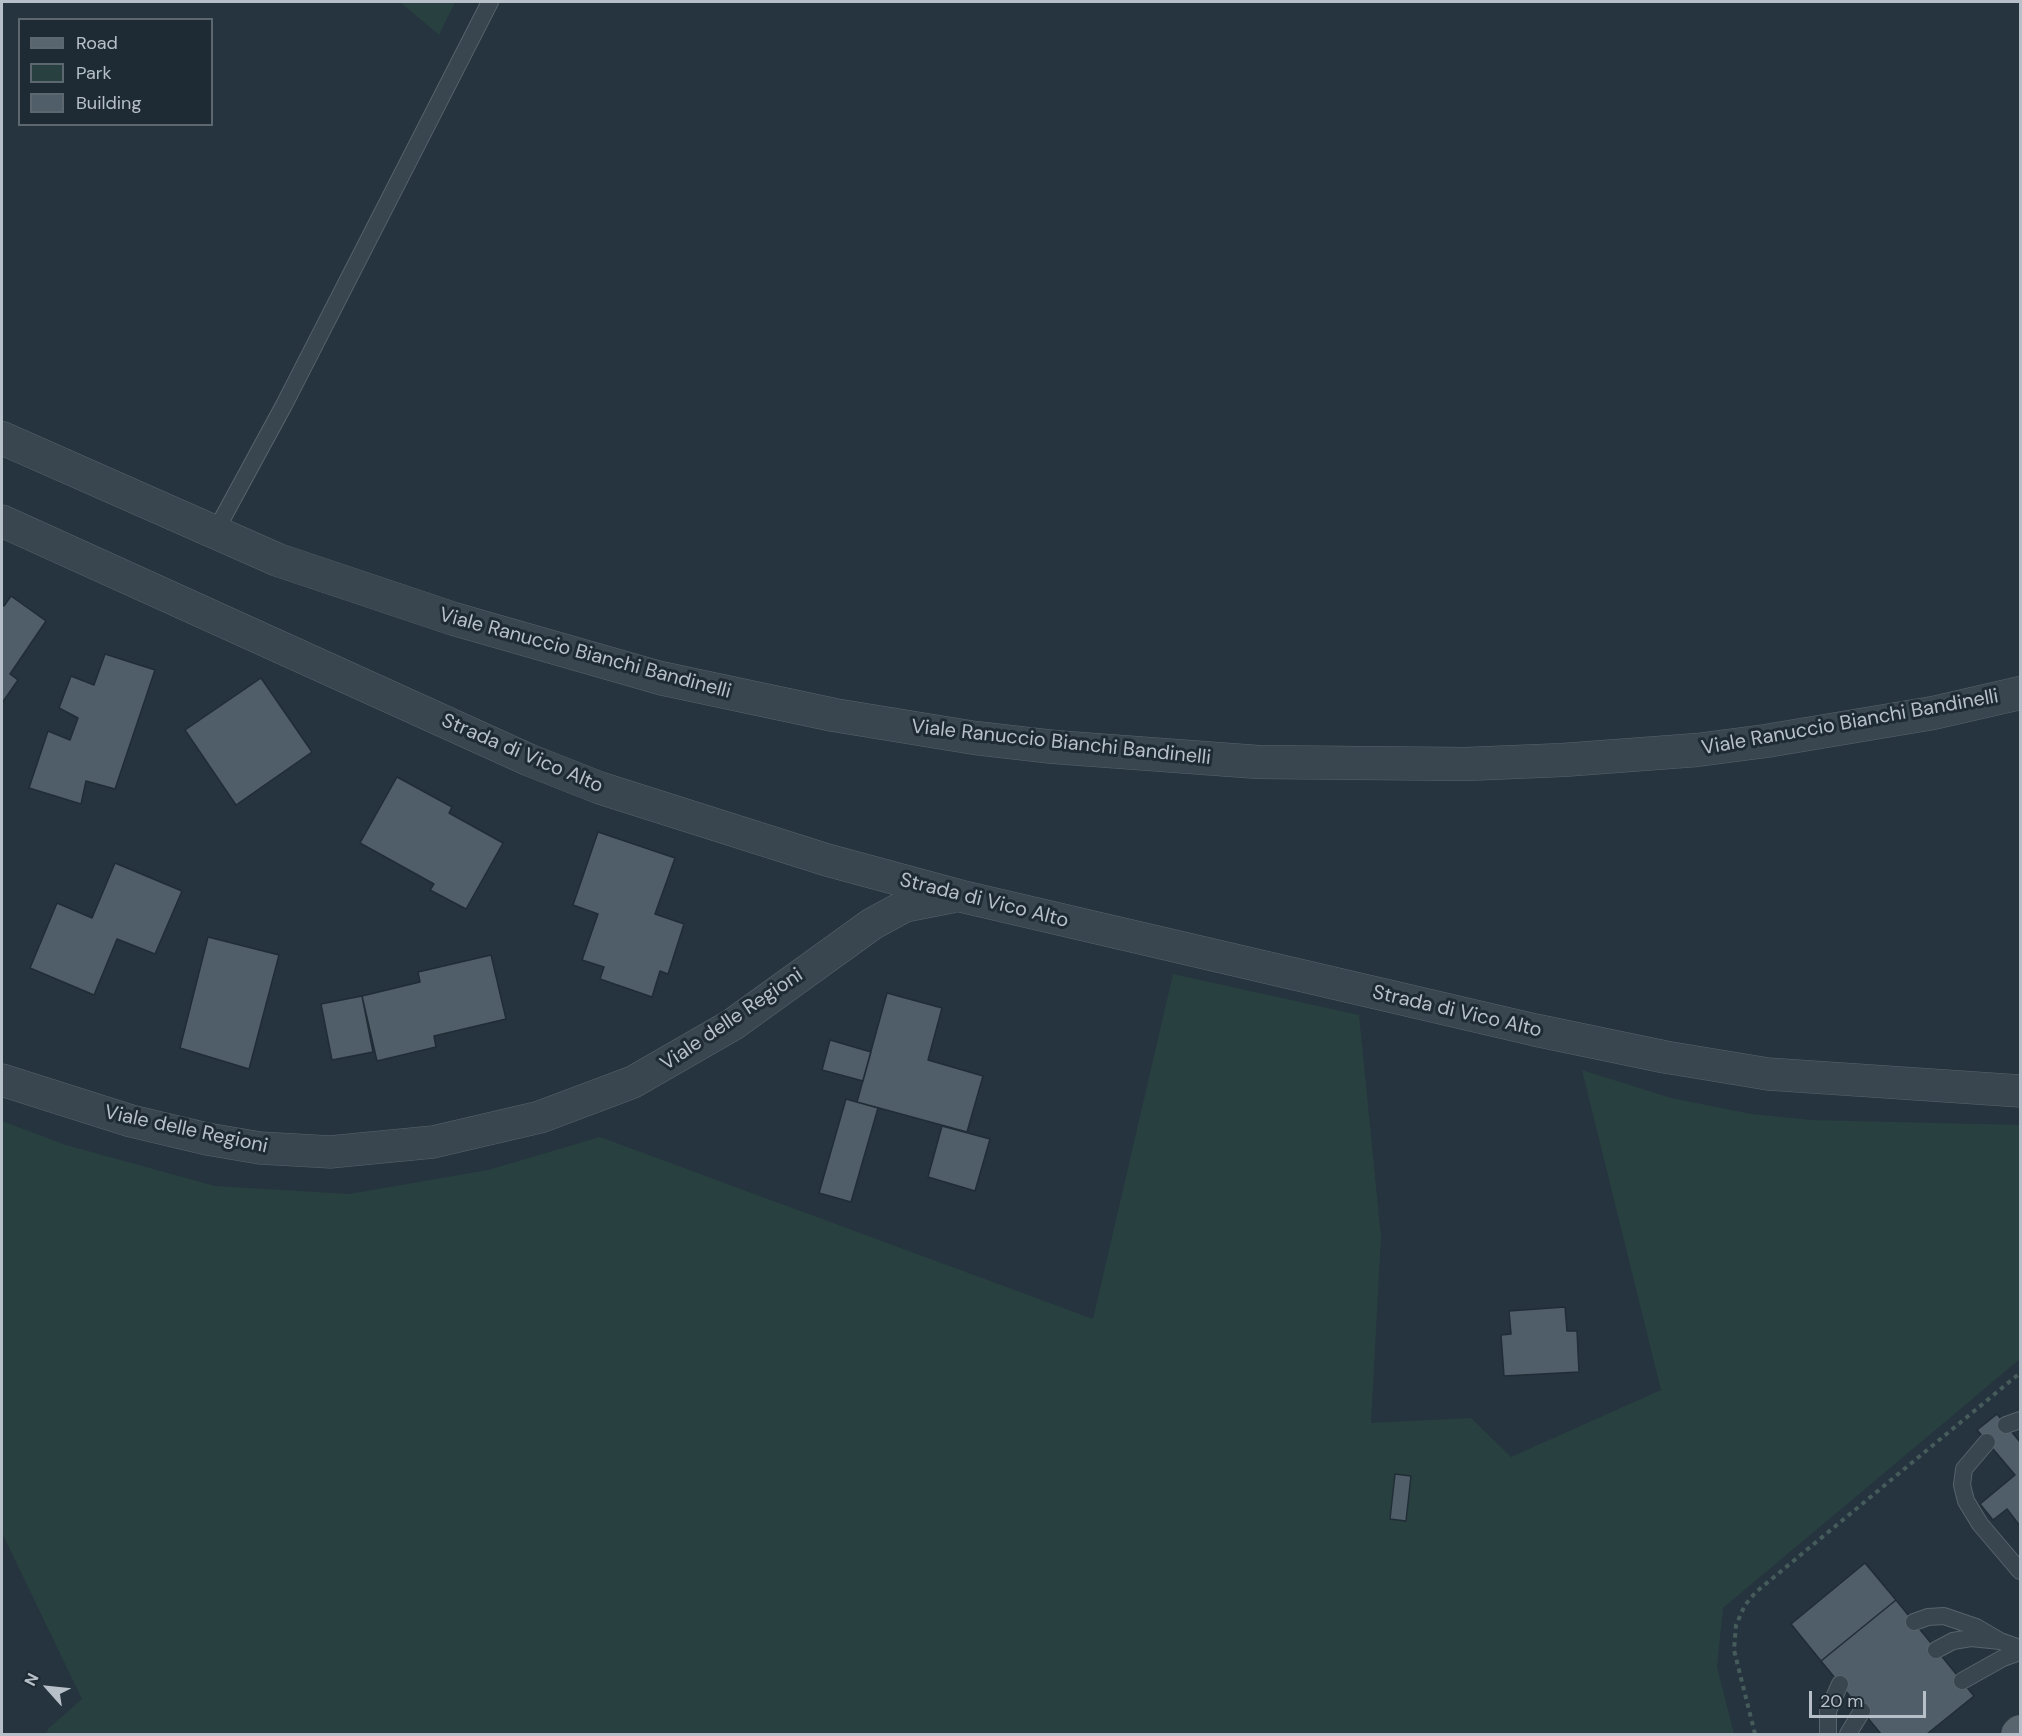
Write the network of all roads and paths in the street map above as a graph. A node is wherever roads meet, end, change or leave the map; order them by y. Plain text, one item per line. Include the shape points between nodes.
1 (490, 2) edge
2 (2, 438) edge
3 (2, 521) edge
4 (214, 534) junction
5 (2020, 693) edge
6 (960, 896) junction
7 (2, 1080) edge
8 (2020, 1091) edge
9 (2020, 1373) edge
10 (1987, 1442) dead end
11 (2020, 1571) edge
12 (1914, 1622) dead end
13 (2000, 1641) junction
14 (1936, 1650) dead end
15 (2020, 1650) edge
16 (1962, 1681) dead end
17 (1840, 1684) dead end
18 (1862, 1711) dead end
19 (1755, 1734) edge
20 (1828, 1734) edge
21 (1848, 1734) edge

1 - 4 lane
2 - 4 street, Viale Ranuccio Bianchi Bandinelli
3 - 6 street, Strada di Vico Alto via 538,764 826,860
4 - 5 street, Viale Ranuccio Bianchi Bandinelli via 398,602 660,678 834,715 1054,747 1258,762 1443,764 1563,760 1766,741 1933,713
6 - 7 street, Viale delle Regioni via 895,910 726,1029 633,1082 540,1116 433,1142 330,1152 260,1148 131,1121
6 - 8 street, Strada di Vico Alto via 1523,1027 1688,1061 1779,1075
9 - 19 path via 1745,1605 1736,1625 1734,1650
10 - 11 lane via 1964,1470 1966,1501
12 - 13 lane via 1944,1616
13 - 14 lane via 1953,1641
13 - 15 lane
15 - 16 lane
17 - 20 lane via 1827,1711
18 - 21 lane

